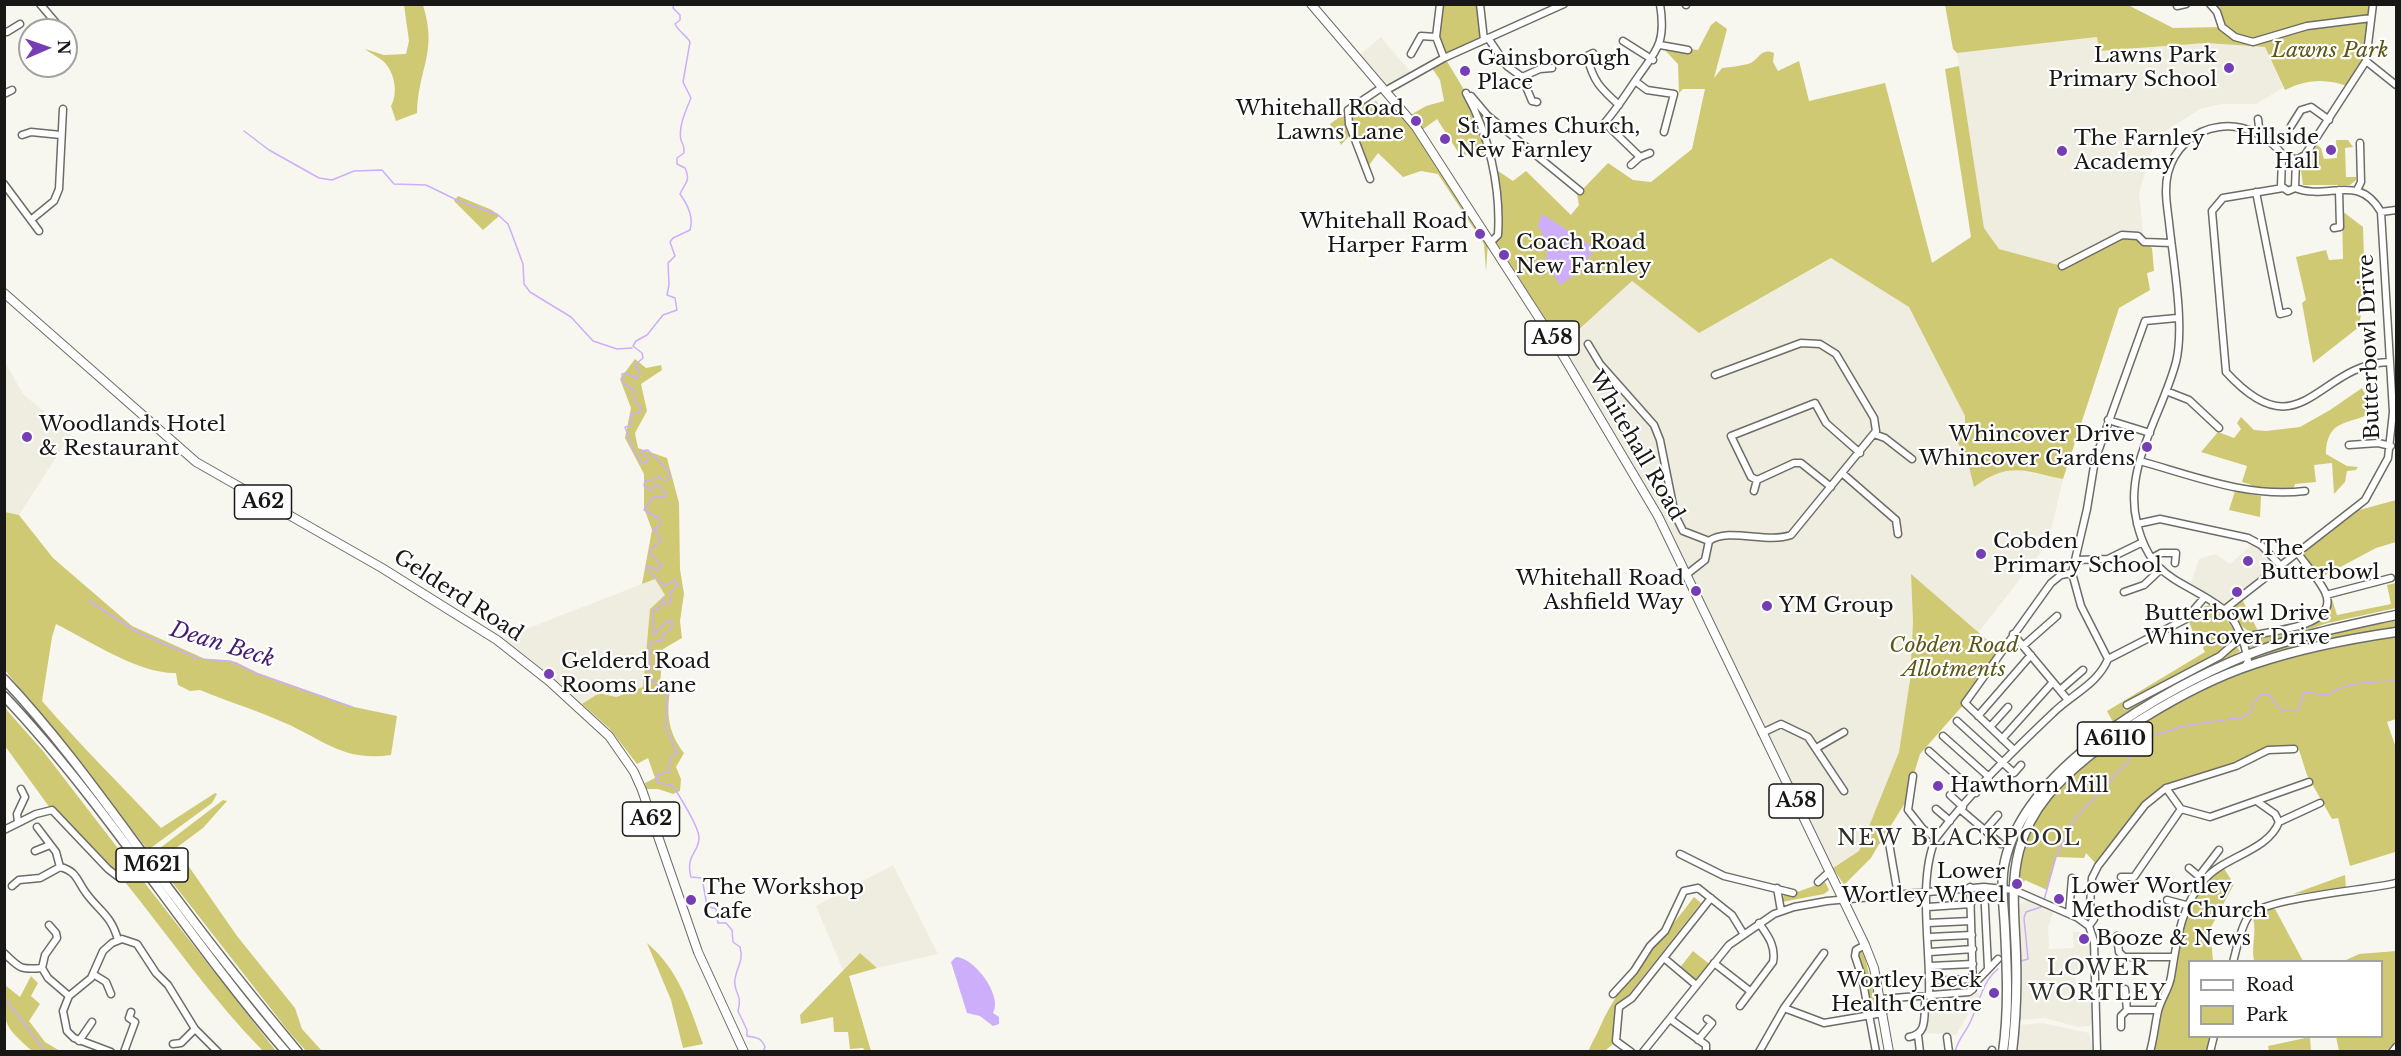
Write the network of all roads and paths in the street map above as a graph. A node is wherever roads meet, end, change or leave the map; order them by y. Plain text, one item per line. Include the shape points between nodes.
1 (40, 4) edge
2 (1311, 4) edge
3 (1440, 4) edge
4 (1480, 4) edge
5 (1564, 4) edge
6 (1660, 4) edge
7 (2186, 4) edge
8 (2373, 4) edge
9 (2210, 5) edge
10 (2177, 6) edge
11 (52, 18) edge
12 (2371, 18) junction
13 (18, 25) edge
14 (4, 31) edge
15 (1436, 36) junction
16 (1486, 39) junction
17 (1623, 40) dead end
18 (1660, 45) junction
19 (1688, 50) dead end
20 (1411, 54) dead end
21 (1588, 55) dead end
22 (1444, 58) junction
23 (1653, 60) junction
24 (2366, 60) junction
25 (1552, 68) dead end
26 (1522, 77) junction
27 (1635, 81) junction
28 (2397, 85) edge
29 (1383, 89) junction
30 (12, 90) dead end
31 (4, 94) edge
32 (1537, 102) dead end
33 (1619, 105) junction
34 (63, 109) dead end
35 (2258, 119) dead end
36 (2329, 120) junction
37 (1605, 123) junction
38 (2291, 126) dead end
39 (1599, 129) dead end
40 (1664, 132) dead end
41 (22, 135) dead end
42 (61, 135) junction
43 (2260, 135) junction
44 (2360, 142) dead end
45 (1650, 153) dead end
46 (1640, 157) junction
47 (2285, 157) junction
48 (2296, 160) junction
49 (1631, 165) dead end
50 (1370, 179) dead end
51 (4, 184) edge
52 (2283, 188) junction
53 (2295, 188) junction
54 (2339, 190) junction
55 (2357, 190) junction
56 (1581, 191) dead end
57 (2256, 192) junction
58 (2397, 210) edge
59 (2382, 212) junction
60 (32, 219) junction
61 (2334, 228) dead end
62 (39, 231) dead end
63 (1490, 243) junction
64 (2171, 243) junction
65 (2062, 267) dead end
66 (4, 293) edge
67 (2288, 312) dead end
68 (2177, 318) junction
69 (2389, 342) junction
70 (2397, 342) edge
71 (1588, 344) dead end
72 (2390, 362) junction
73 (1715, 375) dead end
74 (2166, 391) junction
75 (2395, 412) edge
76 (2108, 420) junction
77 (2219, 428) dead end
78 (2150, 433) junction
79 (1874, 434) junction
80 (2349, 444) dead end
81 (2391, 446) junction
82 (1860, 453) junction
83 (2388, 458) junction
84 (1912, 459) dead end
85 (2397, 460) edge
86 (2140, 461) junction
87 (1842, 473) junction
88 (1757, 480) junction
89 (1831, 487) junction
90 (1754, 491) dead end
91 (2304, 491) dead end
92 (2137, 524) junction
93 (1898, 534) dead end
94 (1709, 541) junction
95 (2143, 542) junction
96 (2297, 552) junction
97 (2152, 558) junction
98 (2076, 560) junction
99 (2175, 562) dead end
100 (2280, 565) junction
101 (2161, 569) junction
102 (2073, 573) junction
103 (1686, 575) junction
104 (2391, 578) dead end
105 (2124, 592) dead end
106 (2326, 595) junction
107 (2204, 598) junction
108 (2225, 609) junction
109 (2397, 615) edge
110 (2056, 616) dead end
111 (2397, 632) edge
112 (2013, 634) junction
113 (2242, 639) junction
114 (2023, 646) junction
115 (2031, 655) junction
116 (2247, 655) junction
117 (2108, 659) junction
118 (2263, 661) junction
119 (2245, 667) junction
120 (2083, 670) dead end
121 (4, 680) edge
122 (2053, 682) junction
123 (2060, 690) junction
124 (4, 696) edge
125 (2068, 700) junction
126 (2127, 705) dead end
127 (2008, 707) dead end
128 (1978, 716) junction
129 (1957, 721) dead end
130 (1990, 727) junction
131 (1844, 732) dead end
132 (1762, 733) junction
133 (1943, 736) dead end
134 (2002, 738) junction
135 (1818, 747) junction
136 (2014, 750) junction
137 (2294, 750) dead end
138 (1929, 751) dead end
139 (2003, 762) junction
140 (2021, 765) dead end
141 (1913, 776) dead end
142 (1989, 777) junction
143 (2309, 783) dead end
144 (2166, 788) junction
145 (21, 789) dead end
146 (1844, 790) dead end
147 (1976, 793) junction
148 (1950, 795) dead end
149 (2258, 802) junction
150 (2320, 803) dead end
151 (1962, 808) junction
152 (1936, 809) dead end
153 (2181, 809) junction
154 (1998, 815) dead end
155 (1950, 821) junction
156 (18, 822) junction
157 (2279, 822) junction
158 (38, 827) dead end
159 (4, 830) edge
160 (1985, 830) junction
161 (1936, 838) junction
162 (1890, 843) dead end
163 (2001, 844) dead end
164 (50, 845) junction
165 (2219, 850) dead end
166 (35, 851) dead end
167 (1680, 854) dead end
168 (2016, 865) junction
169 (60, 867) junction
170 (2189, 868) dead end
171 (1829, 872) junction
172 (122, 874) dead end
173 (2121, 877) dead end
174 (2072, 878) dead end
175 (2201, 879) junction
176 (1818, 882) dead end
177 (2397, 883) edge
178 (12, 886) dead end
179 (1970, 887) junction
180 (1984, 887) junction
181 (2003, 887) junction
182 (1777, 888) junction
183 (2014, 890) junction
184 (1793, 893) dead end
185 (1927, 893) junction
186 (1898, 896) junction
187 (2028, 897) junction
188 (1711, 898) junction
189 (2168, 900) dead end
190 (1843, 901) junction
191 (2004, 903) junction
192 (1971, 904) junction
193 (2186, 905) junction
194 (1928, 907) junction
195 (2014, 909) junction
196 (1780, 911) junction
197 (2069, 914) junction
198 (1971, 921) junction
199 (1759, 923) junction
200 (1928, 923) junction
201 (48, 925) dead end
202 (2089, 926) junction
203 (1743, 933) junction
204 (1972, 935) junction
205 (2116, 936) dead end
206 (1929, 937) junction
207 (118, 940) junction
208 (1865, 945) junction
209 (1973, 949) junction
210 (1930, 952) junction
211 (4, 953) edge
212 (1824, 953) dead end
213 (2173, 957) junction
214 (1664, 958) junction
215 (1998, 959) dead end
216 (2234, 960) edge
217 (1714, 963) junction
218 (1973, 964) junction
219 (1930, 966) junction
220 (42, 968) junction
221 (1988, 969) junction
222 (93, 974) junction
223 (1930, 981) junction
224 (1974, 983) junction
225 (1696, 985) junction
226 (2125, 989) dead end
227 (1750, 991) junction
228 (111, 994) dead end
229 (1613, 994) dead end
230 (69, 996) junction
231 (1929, 996) junction
232 (1881, 999) junction
233 (1925, 1003) dead end
234 (1740, 1006) dead end
235 (1784, 1008) junction
236 (2127, 1010) junction
237 (2158, 1010) junction
238 (131, 1012) dead end
239 (1883, 1013) junction
240 (1870, 1015) junction
241 (1670, 1019) junction
242 (92, 1022) dead end
243 (1711, 1023) dead end
244 (2121, 1027) dead end
245 (195, 1029) junction
246 (1918, 1035) junction
247 (1909, 1037) dead end
248 (1947, 1037) dead end
249 (1698, 1040) junction
250 (79, 1041) junction
251 (173, 1044) dead end
252 (2397, 1047) edge
253 (111, 1052) edge
254 (124, 1052) edge
255 (218, 1052) edge
256 (286, 1052) edge
257 (298, 1052) edge
258 (744, 1052) edge
259 (1631, 1052) edge
260 (1643, 1052) edge
261 (1706, 1052) edge
262 (1759, 1052) edge
263 (1876, 1052) edge
264 (1889, 1052) edge
265 (1920, 1052) edge
266 (1949, 1052) edge
267 (2002, 1052) edge
268 (2012, 1052) edge
269 (2097, 1052) edge
270 (2150, 1052) edge
271 (2392, 1052) edge

1 - 11 street
2 - 29 main road, Whitehall Road / A58
3 - 15 street
4 - 16 street
5 - 16 street
6 - 18 street
7 - 10 street
8 - 12 street
9 - 12 street via 2222,27 2235,37 2253,42 2307,26
12 - 24 street
13 - 14 street
15 - 20 street via 1421,36
15 - 22 street
16 - 22 street
16 - 26 street via 1507,66
17 - 23 street
18 - 19 street
18 - 23 street
21 - 33 street via 1592,75
22 - 29 street
23 - 27 street
24 - 28 street
24 - 36 street
25 - 26 street
26 - 32 street via 1526,91
27 - 33 street
27 - 40 street via 1647,90 1674,94
29 - 50 street via 1348,110 1349,124
29 - 63 main road, Whitehall Road / A58 via 1416,127
30 - 31 street
33 - 37 street
34 - 42 street
35 - 43 street
36 - 38 street via 2311,107 2301,110
36 - 48 street via 2305,155
37 - 39 street
37 - 46 street
41 - 42 street
42 - 60 street via 59,189 54,201
43 - 47 street
43 - 64 street via 2242,127 2217,127 2192,137 2178,150 2166,185
44 - 55 street via 2361,182
45 - 46 street
46 - 49 street
47 - 48 street
47 - 52 street via 2281,163
48 - 53 street
51 - 60 street
52 - 53 street
52 - 57 street
53 - 54 street
54 - 55 street
54 - 61 street via 2340,227
55 - 59 street via 2371,198
56 - 63 street via 1467,95 1484,132 1500,213 1498,235
57 - 67 street via 2280,314
57 - 72 street via 2223,198 2216,204 2211,220 2226,372 2242,389 2263,402 2295,405 2360,366
58 - 59 street
59 - 69 street, Butterbowl Drive
60 - 62 street
63 - 103 main road, Whitehall Road / A58 via 1559,349 1652,506
64 - 65 street via 2144,242 2138,236 2122,235
64 - 68 street
66 - 258 main road, Gelderd Road / A62 via 196,462 382,568 497,640 609,736 642,789 698,952
68 - 74 street via 2176,360
68 - 76 street via 2145,321
69 - 70 street
69 - 72 street, Butterbowl Drive
71 - 94 street via 1600,364 1654,425 1683,531
72 - 75 street, Butterbowl Drive
73 - 79 street via 1801,343 1820,344 1836,354 1874,418
74 - 77 street via 2189,400
74 - 78 street
75 - 81 street, Butterbowl Drive
76 - 78 street
76 - 98 street via 2095,460
78 - 86 street
79 - 82 street
79 - 84 street
80 - 81 street via 2378,442
81 - 83 street, Butterbowl Drive
82 - 87 street
82 - 88 street via 1826,423 1815,403 1808,404 1731,436 1751,477
83 - 85 street
83 - 96 street, Butterbowl Drive via 2365,500
86 - 91 street via 2250,492
86 - 92 street via 2134,486
87 - 89 street
87 - 93 street via 1896,520
88 - 89 street via 1801,463
88 - 90 street
89 - 94 street via 1791,535 1780,539 1719,536
92 - 95 street
92 - 100 street via 2160,519 2248,538 2265,548
94 - 103 street via 1705,560
95 - 97 street
95 - 98 street via 2108,560
96 - 100 street, Butterbowl Drive
96 - 106 street
97 - 99 street via 2161,553 2176,553
97 - 101 street
98 - 102 street
100 - 108 street, Butterbowl Drive
101 - 105 street via 2144,585
101 - 107 street
102 - 112 street via 2061,575 2051,583
102 - 117 street via 2081,606
103 - 132 main road, Whitehall Road / A58
104 - 106 street
106 - 113 street via 2325,609 2314,620
107 - 108 street
107 - 117 street via 2186,619
108 - 113 street
109 - 116 highway, A6110
110 - 114 street
111 - 118 highway, A6110 via 2305,648
112 - 114 street
112 - 128 street via 1965,703
113 - 116 street
113 - 126 street via 2220,656
114 - 115 street
115 - 122 street
115 - 128 street
116 - 118 highway
116 - 119 street
116 - 181 highway, A6110 via 2181,687 2114,728 2069,762 2042,791 2016,831 2004,862
117 - 125 street via 2097,678
118 - 119 highway, A6110
119 - 168 highway, A6110 via 2149,716 2076,768 2037,812
120 - 123 street
121 - 257 highway, M621 via 105,801 179,903
122 - 123 street
122 - 134 street
123 - 125 street
124 - 256 highway, M621 via 94,803
125 - 136 street
127 - 130 street
128 - 130 street
129 - 139 street
130 - 134 street
131 - 135 street
132 - 135 street via 1781,724 1790,726
132 - 171 main road, Whitehall Road / A58
133 - 142 street
134 - 136 street
135 - 146 street
136 - 139 street
137 - 144 street via 2268,750 2236,766
138 - 147 street
139 - 140 street via 2014,773
139 - 142 street
141 - 161 street via 1907,804 1912,818
142 - 147 street
143 - 149 street
144 - 153 street
144 - 202 street via 2145,805 2098,866 2092,878 2094,919
145 - 156 street via 25,797 16,814
147 - 151 street
148 - 151 street
149 - 153 street via 2210,817
149 - 157 street via 2275,814
150 - 157 street
151 - 155 street
151 - 160 street
152 - 155 street
153 - 173 street via 2134,877
154 - 160 street
155 - 161 street
156 - 159 street
156 - 172 street via 52,810 108,869 117,876
157 - 175 street via 2275,834
158 - 164 street
160 - 163 street
161 - 185 street via 1927,867
162 - 186 street
164 - 166 street
164 - 169 street
165 - 175 street
167 - 182 street via 1724,876
168 - 181 highway, A6110
168 - 183 highway, A6110
169 - 178 street
169 - 207 street via 75,873 85,892 111,919
170 - 175 street
171 - 176 street
171 - 190 main road, Whitehall Road / A58
174 - 197 street
175 - 193 street
177 - 216 street via 2263,907 2247,918
179 - 180 street
179 - 185 street
179 - 192 street
180 - 181 street
180 - 221 street
181 - 183 street
181 - 191 highway, A6110
182 - 184 street
182 - 196 street
183 - 187 street
183 - 191 highway
183 - 195 highway, A6110
185 - 186 street
185 - 194 street
186 - 190 street
187 - 195 street
187 - 197 street
188 - 203 street via 1732,915
188 - 214 street
188 - 229 street via 1698,888 1684,891 1665,931
189 - 193 street
190 - 196 street via 1811,903
190 - 208 main road, Whitehall Road / A58
191 - 267 highway, A6110 via 2008,994
192 - 194 street
192 - 198 street
193 - 213 street
194 - 200 street
195 - 268 highway, A6110 via 2016,987
196 - 199 street
197 - 202 street
198 - 200 street
198 - 204 street
199 - 203 street
199 - 227 street via 1775,952 1773,962
200 - 206 street
201 - 220 street via 58,935
202 - 269 street via 2094,941
203 - 217 street
204 - 206 street
204 - 209 street
205 - 213 street via 2124,957
206 - 210 street
207 - 222 street via 103,951
207 - 245 street via 137,944
208 - 232 main road, Whitehall Road / A58
208 - 240 street via 1856,950 1855,956
209 - 210 street
209 - 218 street
210 - 219 street
211 - 220 street via 22,969
212 - 235 street
213 - 237 street via 2171,979
214 - 225 street
214 - 259 street via 1632,998 1619,1007 1616,1041
215 - 221 street
217 - 225 street
217 - 227 street
218 - 219 street
218 - 224 street
219 - 223 street
220 - 230 street
221 - 224 street
222 - 228 street via 106,982
222 - 230 street
223 - 224 street
223 - 231 street
224 - 231 street via 1969,992
225 - 241 street
226 - 236 street
227 - 234 street
230 - 250 street via 64,1020 67,1030
231 - 232 street
232 - 239 main road, Whitehall Road / A58
233 - 246 street via 1923,1030
235 - 240 street via 1824,1023
235 - 262 street
236 - 237 street
236 - 244 street via 2121,1016
237 - 270 street
238 - 254 street via 129,1018 135,1022
239 - 240 street
239 - 264 main road, Whitehall Road / A58
240 - 263 street
241 - 249 street
241 - 260 street
242 - 250 street
243 - 249 street
245 - 251 street via 181,1043
245 - 255 street
246 - 247 street
246 - 265 street
248 - 266 street
249 - 261 street via 1706,1045
250 - 253 street
252 - 271 street

